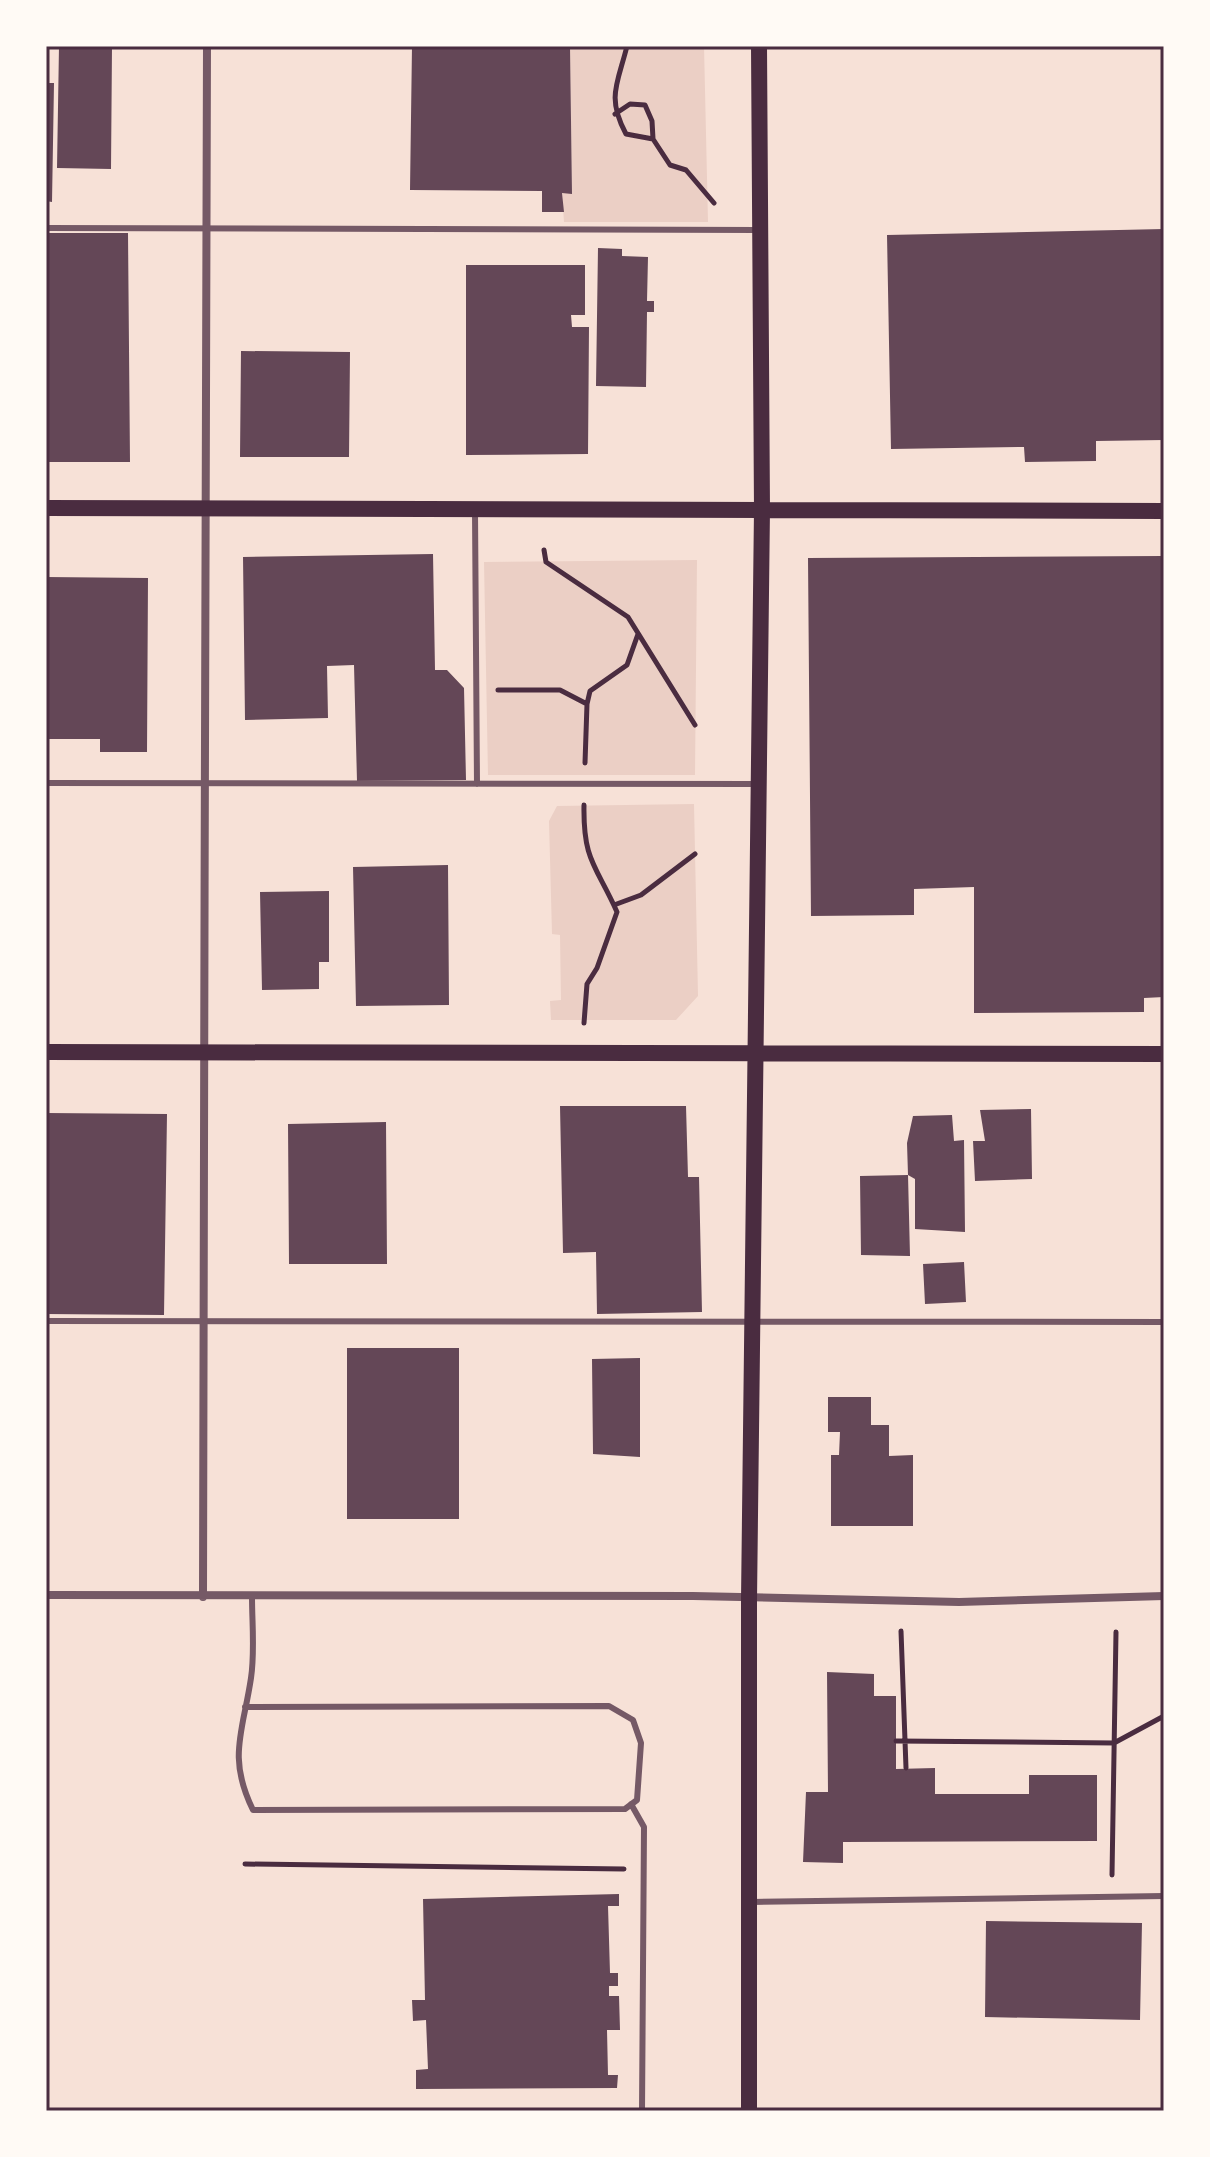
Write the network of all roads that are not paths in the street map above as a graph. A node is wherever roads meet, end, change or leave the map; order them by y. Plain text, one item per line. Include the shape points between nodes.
1 (207, 46) edge
2 (759, 46) edge
3 (206, 225) junction
4 (46, 228) edge
5 (761, 230) junction
6 (46, 508) edge
7 (203, 508) junction
8 (475, 508) junction
9 (762, 509) junction
10 (1164, 511) edge
11 (46, 783) edge
12 (205, 784) junction
13 (477, 784) junction
14 (759, 784) junction
15 (46, 1052) edge
16 (207, 1053) junction
17 (1164, 1054) edge
18 (757, 1055) junction
19 (46, 1321) edge
20 (753, 1321) junction
21 (205, 1322) junction
22 (1164, 1322) edge
23 (46, 1595) edge
24 (1164, 1596) edge
25 (203, 1597) junction
26 (252, 1597) junction
27 (749, 1600) junction
28 (245, 1707) junction
29 (631, 1804) junction
30 (1164, 1896) edge
31 (749, 1902) junction
32 (642, 2111) edge
33 (749, 2111) edge

1 - 3 street
2 - 5 main road
3 - 4 lane
3 - 5 lane
3 - 7 street
5 - 9 main road
6 - 7 main road
7 - 8 main road
7 - 12 street
8 - 9 main road
8 - 13 lane
9 - 10 main road
9 - 14 main road
11 - 12 lane
12 - 13 lane
12 - 16 street
13 - 14 lane
14 - 18 main road
15 - 16 main road
16 - 18 main road
16 - 21 street
17 - 18 main road
18 - 20 main road
19 - 21 lane
20 - 21 lane
20 - 22 lane
20 - 27 main road
21 - 25 street
23 - 25 street
24 - 27 street via 959,1602
25 - 26 street
26 - 27 street
26 - 28 lane via 251,1676
27 - 31 main road
28 - 29 lane via 609,1706 633,1720 641,1743 637,1800
28 - 29 lane via 237,1759 253,1810 625,1809
29 - 32 lane via 644,1827
30 - 31 lane
31 - 33 main road

